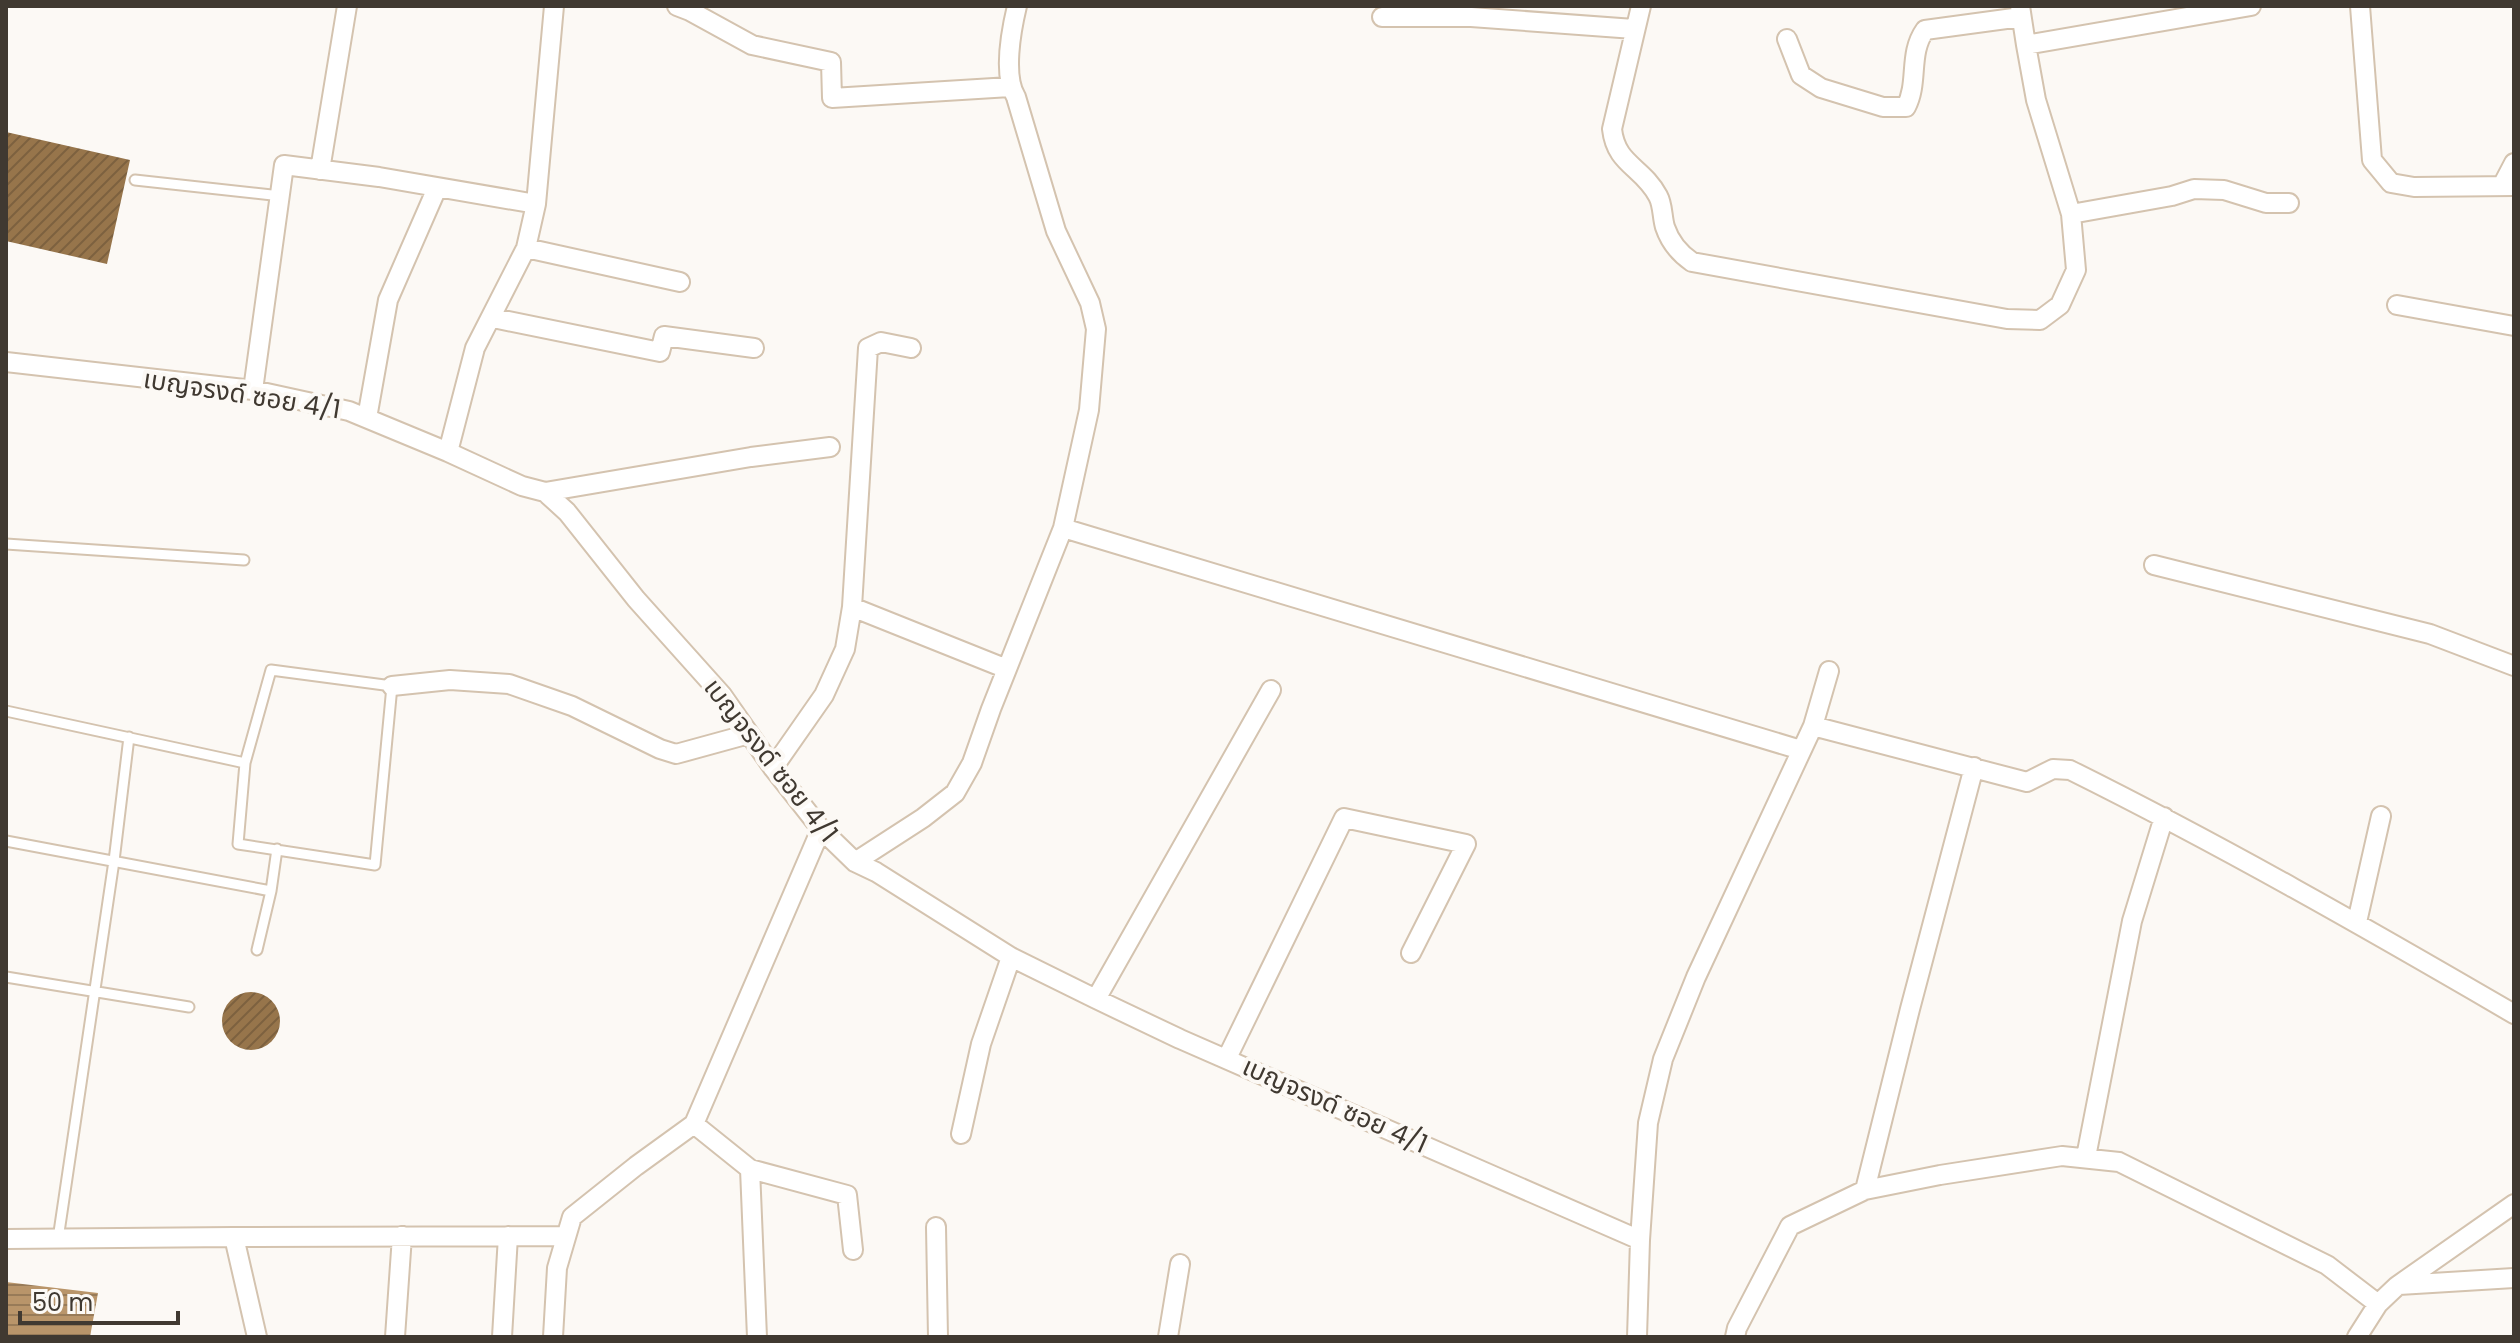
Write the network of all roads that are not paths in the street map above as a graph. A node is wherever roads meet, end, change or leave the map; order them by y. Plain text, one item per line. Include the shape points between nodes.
1 (347, 6) edge
2 (554, 6) edge
3 (1017, 6) edge
4 (1641, 6) edge
5 (2251, 6) edge
6 (2360, 6) edge
7 (687, 8) edge
8 (2199, 10) edge
9 (2021, 11) edge
10 (1382, 17) dead end
11 (1634, 29) junction
12 (1787, 39) dead end
13 (2026, 45) junction
14 (1010, 87) junction
15 (2514, 163) edge
16 (320, 170) junction
17 (135, 180) dead end
18 (2508, 185) edge
19 (437, 188) junction
20 (281, 196) junction
21 (2289, 203) dead end
22 (536, 204) junction
23 (2071, 214) junction
24 (526, 248) junction
25 (680, 282) dead end
26 (2397, 305) dead end
27 (493, 318) junction
28 (2514, 326) edge
29 (754, 348) dead end
30 (911, 348) dead end
31 (6, 362) edge
32 (253, 390) junction
33 (367, 418) junction
34 (830, 447) dead end
35 (448, 452) junction
36 (545, 492) junction
37 (1063, 528) junction
38 (6, 544) edge
39 (244, 560) dead end
40 (2154, 565) dead end
41 (852, 607) junction
42 (2514, 666) edge
43 (1007, 669) junction
44 (1829, 671) dead end
45 (392, 686) junction
46 (1271, 690) dead end
47 (6, 711) edge
48 (1813, 726) junction
49 (749, 734) junction
50 (129, 737) junction
51 (1801, 750) junction
52 (245, 763) junction
53 (1974, 767) junction
54 (773, 768) junction
55 (2381, 816) dead end
56 (2164, 817) junction
57 (821, 829) junction
58 (6, 841) edge
59 (277, 849) junction
60 (114, 861) junction
61 (855, 862) junction
62 (271, 891) junction
63 (2357, 922) junction
64 (257, 950) dead end
65 (1411, 953) dead end
66 (1011, 957) junction
67 (6, 977) edge
68 (95, 990) junction
69 (1096, 999) junction
70 (189, 1007) dead end
71 (2514, 1014) edge
72 (1227, 1058) junction
73 (694, 1124) junction
74 (961, 1134) dead end
75 (2086, 1157) junction
76 (750, 1169) junction
77 (1865, 1190) junction
78 (2514, 1204) edge
79 (936, 1227) dead end
80 (402, 1236) junction
81 (508, 1236) junction
82 (566, 1236) junction
83 (234, 1237) junction
84 (6, 1239) edge
85 (58, 1239) junction
86 (1640, 1240) junction
87 (853, 1250) dead end
88 (1180, 1264) dead end
89 (2514, 1278) edge
90 (2397, 1286) junction
91 (2378, 1304) junction
92 (257, 1337) edge
93 (395, 1337) edge
94 (502, 1337) edge
95 (553, 1337) edge
96 (757, 1337) edge
97 (938, 1337) edge
98 (1168, 1337) edge
99 (1637, 1337) edge
100 (1735, 1337) edge
101 (2357, 1337) edge

1 - 16 street
2 - 22 street
3 - 14 street
4 - 11 street
5 - 8 street
6 - 18 street via 2372,160 2391,183
7 - 14 street via 752,45 831,62 832,98
8 - 13 street
9 - 12 street via 1925,30 1915,49 1914,93 1906,107 1883,107 1821,88 1801,75
9 - 13 street
10 - 11 street via 1471,17
11 - 23 street via 1612,129 1614,146 1644,175 1660,199 1672,241 1692,262 2007,319 2040,320 2060,305 2076,270
13 - 23 street via 2036,100
14 - 37 street via 1056,231 1090,303 1096,329 1089,410
15 - 18 street
16 - 19 street
16 - 20 street via 284,165
17 - 20 lane
19 - 22 street
19 - 33 street via 388,300
20 - 32 street
21 - 23 street via 2194,189
22 - 24 street
24 - 25 street
24 - 27 street
26 - 28 street
27 - 29 street via 660,352 664,336
27 - 35 street via 475,348
30 - 41 street via 881,342 868,348
31 - 32 street, เบญจรงด์ ซอย 4/1
32 - 33 street, เบญจรงด์ ซอย 4/1
33 - 35 street, เบญจรงด์ ซอย 4/1
34 - 36 street
35 - 36 street, เบญจรงด์ ซอย 4/1
36 - 49 street, เบญจรงด์ ซอย 4/1 via 722,695
37 - 43 street
37 - 51 street
38 - 39 lane
40 - 42 street via 2430,634
41 - 43 street
41 - 54 street via 845,649 824,695
43 - 61 street via 972,763 955,793
44 - 48 street
45 - 49 street via 450,680 509,684 572,706 676,754
45 - 52 lane via 271,670
45 - 59 lane via 375,865
46 - 69 street
47 - 50 lane
48 - 51 street
48 - 53 street
49 - 54 street, เบญจรงด์ ซอย 4/1
50 - 52 lane
50 - 60 lane
51 - 86 street via 1663,1059 1648,1123
52 - 59 lane via 238,844
53 - 56 street via 2027,782 2053,769 2070,770
53 - 77 street
54 - 57 street, เบญจรงด์ ซอย 4/1
55 - 63 street
56 - 63 street
56 - 75 street via 2132,921
57 - 61 street, เบญจรงด์ ซอย 4/1
57 - 73 street
58 - 60 lane
59 - 62 lane
60 - 62 lane
60 - 68 lane
61 - 66 street, เบญจรงด์ ซอย 4/1
62 - 64 lane
63 - 71 street
65 - 72 street via 1466,844 1344,818
66 - 69 street, เบญจรงด์ ซอย 4/1
66 - 74 street via 981,1044
67 - 68 lane
68 - 70 lane
68 - 85 lane
69 - 72 street, เบญจรงด์ ซอย 4/1
72 - 86 street, เบญจรงด์ ซอย 4/1
73 - 76 street
73 - 82 street via 572,1217
75 - 77 street via 2046,1158
75 - 91 street via 2119,1162 2327,1265
76 - 87 street via 847,1195
76 - 96 street
77 - 100 street via 1790,1226
78 - 90 street
79 - 97 street
80 - 81 street
80 - 83 street
80 - 93 street
81 - 82 street
81 - 94 street
82 - 95 street via 557,1268
83 - 85 street
83 - 92 street
84 - 85 street
86 - 99 street
88 - 98 street
89 - 90 street
90 - 91 street
91 - 101 street

